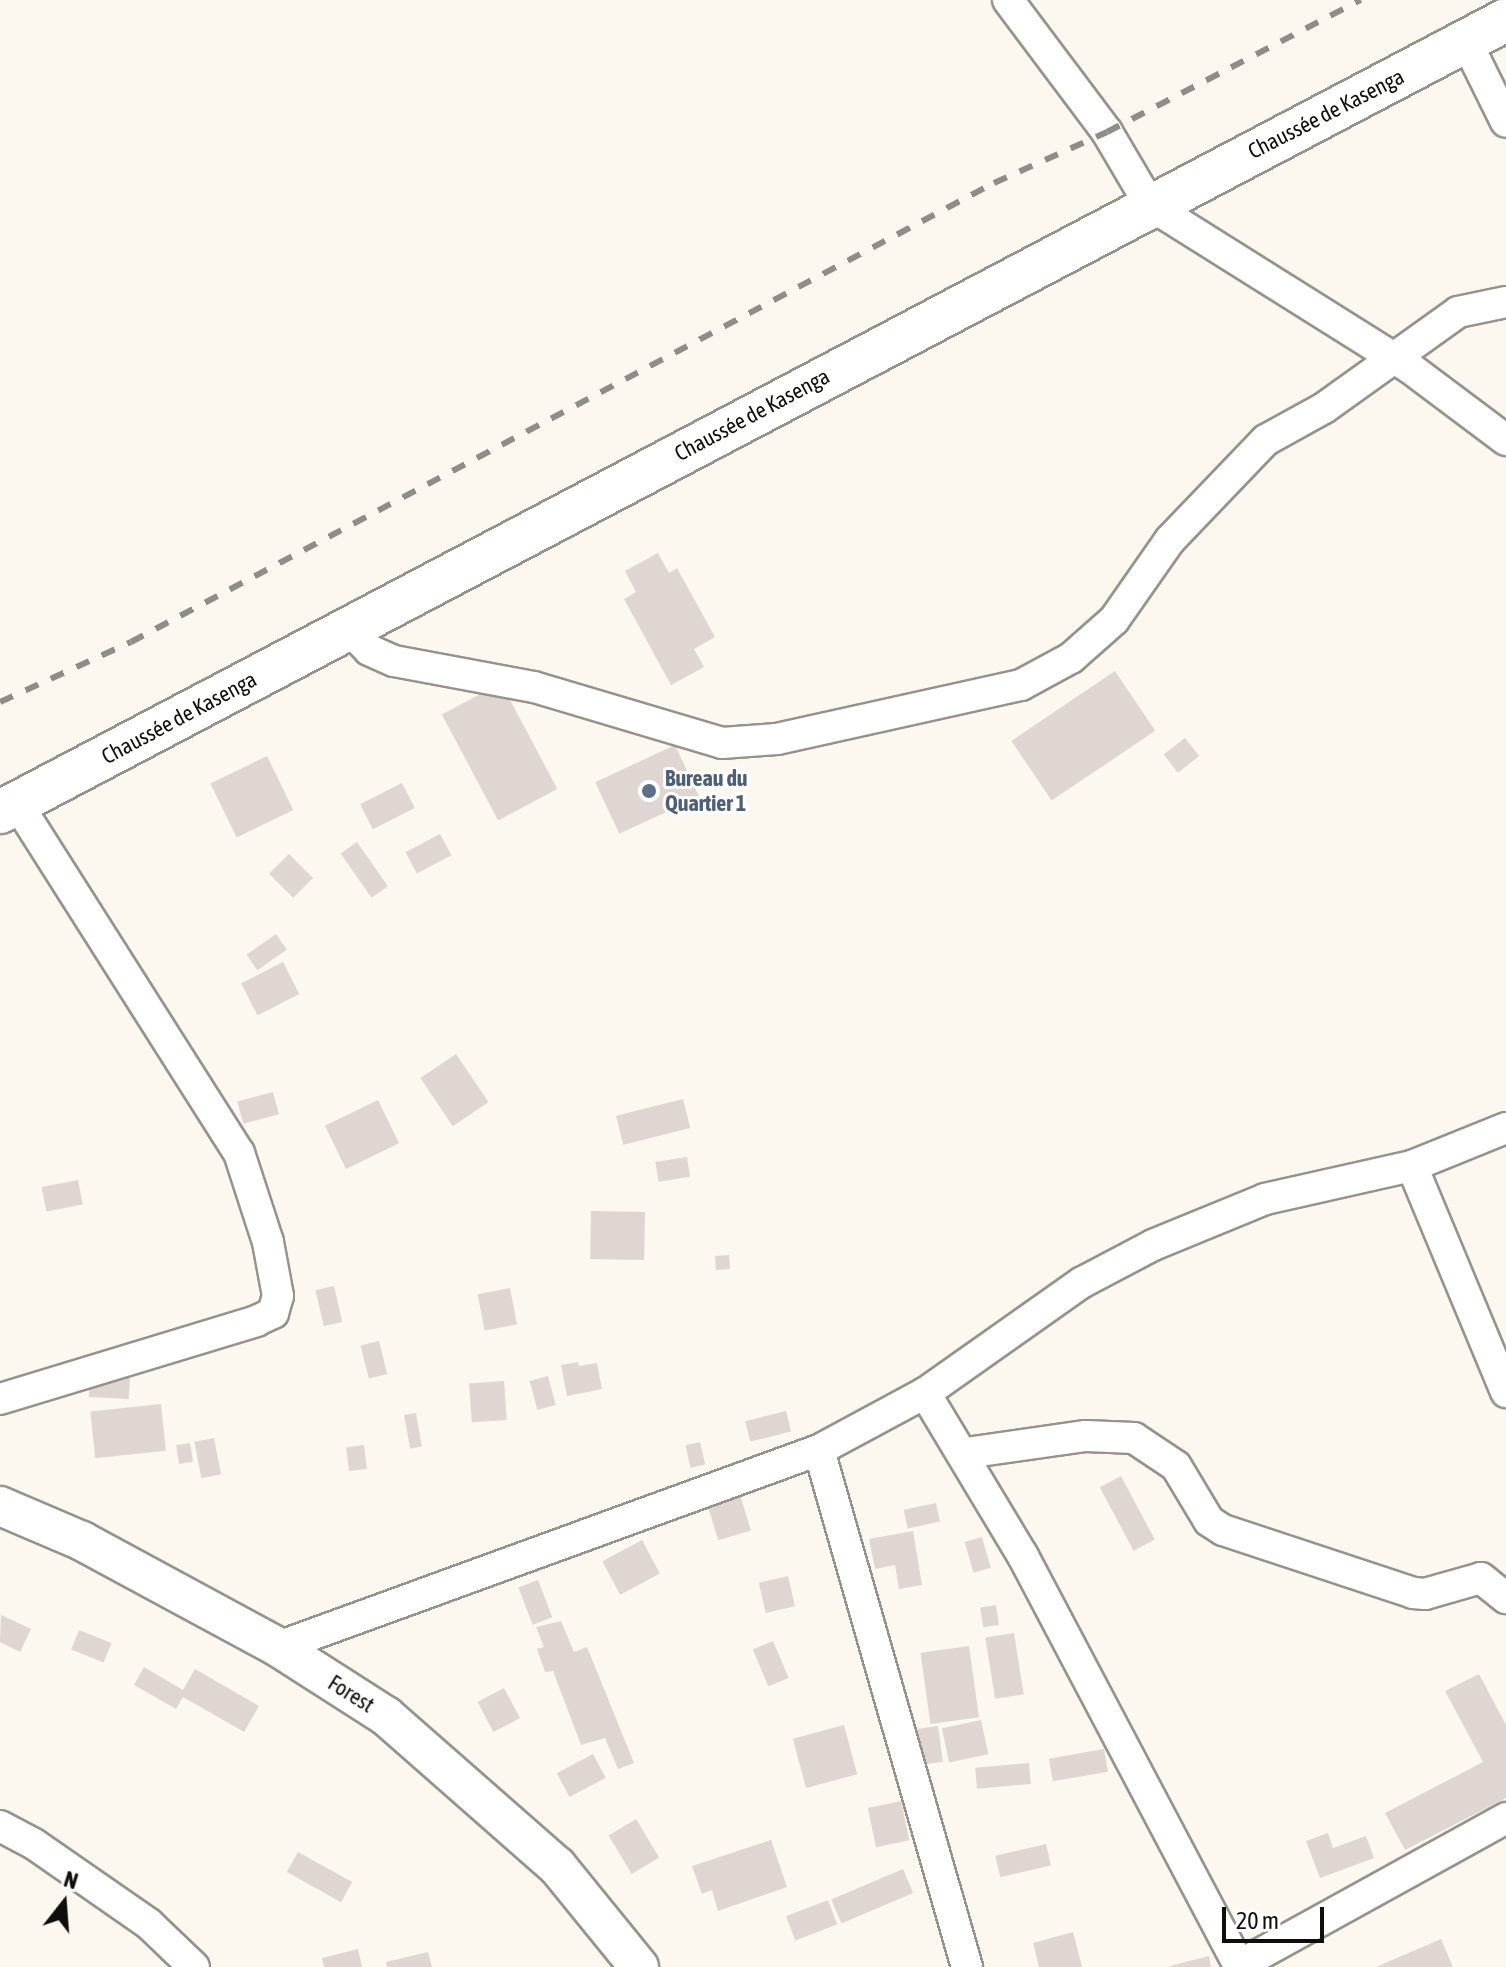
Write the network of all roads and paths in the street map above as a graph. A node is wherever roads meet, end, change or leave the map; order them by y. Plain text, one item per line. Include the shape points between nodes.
1 (1008, 0) edge
2 (1506, 20) edge
3 (1466, 41) junction
4 (1506, 122) edge
5 (1150, 205) junction
6 (1506, 302) edge
7 (1397, 359) junction
8 (1506, 440) edge
9 (348, 628) junction
10 (8, 808) edge
11 (1506, 1128) edge
12 (1412, 1166) junction
13 (1506, 1392) edge
14 (925, 1393) junction
15 (0, 1399) edge
16 (819, 1450) junction
17 (966, 1453) junction
18 (0, 1506) edge
19 (1506, 1598) edge
20 (278, 1647) junction
21 (1506, 1818) edge
22 (0, 1826) edge
23 (1240, 1966) edge
24 (194, 1967) edge
25 (639, 1967) edge
26 (967, 1967) edge

1 - 5 street via 1107,132
2 - 3 main road, Chaussée de Kasenga
3 - 4 street
3 - 5 main road, Chaussée de Kasenga
5 - 7 street
5 - 9 main road, Chaussée de Kasenga
6 - 7 street via 1458,312
7 - 8 street
7 - 9 street via 1266,440 1170,540 1114,620 1071,658 1021,685 777,739 722,743 534,687 394,661 369,650
9 - 10 main road, Chaussée de Kasenga
10 - 15 street via 239,1153 268,1242 278,1296 273,1313 256,1321
11 - 12 street
12 - 13 street
12 - 14 street via 1265,1199 1153,1245 1081,1283
14 - 16 street
14 - 17 street
16 - 20 street
16 - 26 street
17 - 19 street via 1086,1436 1134,1438 1176,1466 1209,1521 1223,1530 1413,1593 1481,1578
17 - 23 street
18 - 20 street, Forest via 82,1541
20 - 25 street, Forest via 386,1716 463,1779 557,1866
21 - 23 street
22 - 24 street via 149,1924

